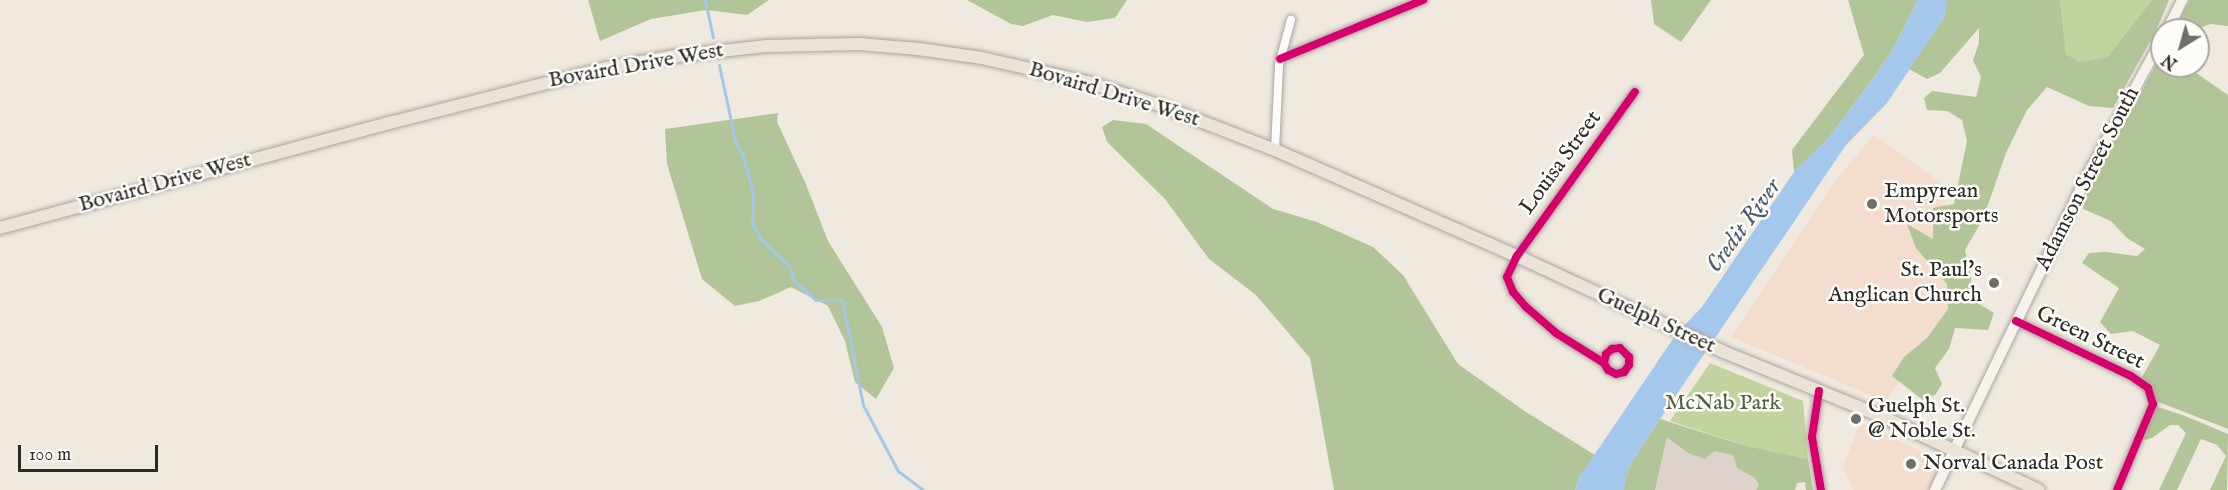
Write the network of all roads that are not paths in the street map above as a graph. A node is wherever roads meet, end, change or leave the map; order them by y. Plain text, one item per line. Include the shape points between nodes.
1 (1423, 0) edge
2 (2182, 0) edge
3 (2173, 18) edge
4 (1291, 20) dead end
5 (1280, 59) junction
6 (2150, 61) edge
7 (1635, 92) dead end
8 (1275, 150) junction
9 (0, 228) edge
10 (1517, 256) junction
11 (2016, 321) junction
12 (1604, 363) dead end
13 (1819, 391) junction
14 (1954, 450) junction
15 (1821, 490) edge
16 (1935, 490) edge
17 (2038, 490) edge
18 (2117, 490) edge

1 - 5 street
2 - 3 main road
4 - 5 street
5 - 8 street
6 - 11 main road, Adamson Street South via 2087,176
7 - 10 street, Louisa Street
8 - 9 main road, Bovaird Drive West via 1087,82 982,58 860,44 756,46 676,56 545,82
8 - 10 main road, Guelph Street
10 - 12 street via 1507,277 1513,292 1556,333
10 - 13 main road, Guelph Street via 1668,327
11 - 14 main road, Adamson Street South
11 - 18 street, Green Street via 2131,376 2148,388 2153,404
13 - 14 main road, Guelph Street
13 - 15 street via 1812,437
14 - 16 main road, Adamson Street South
14 - 17 main road, Guelph Street

